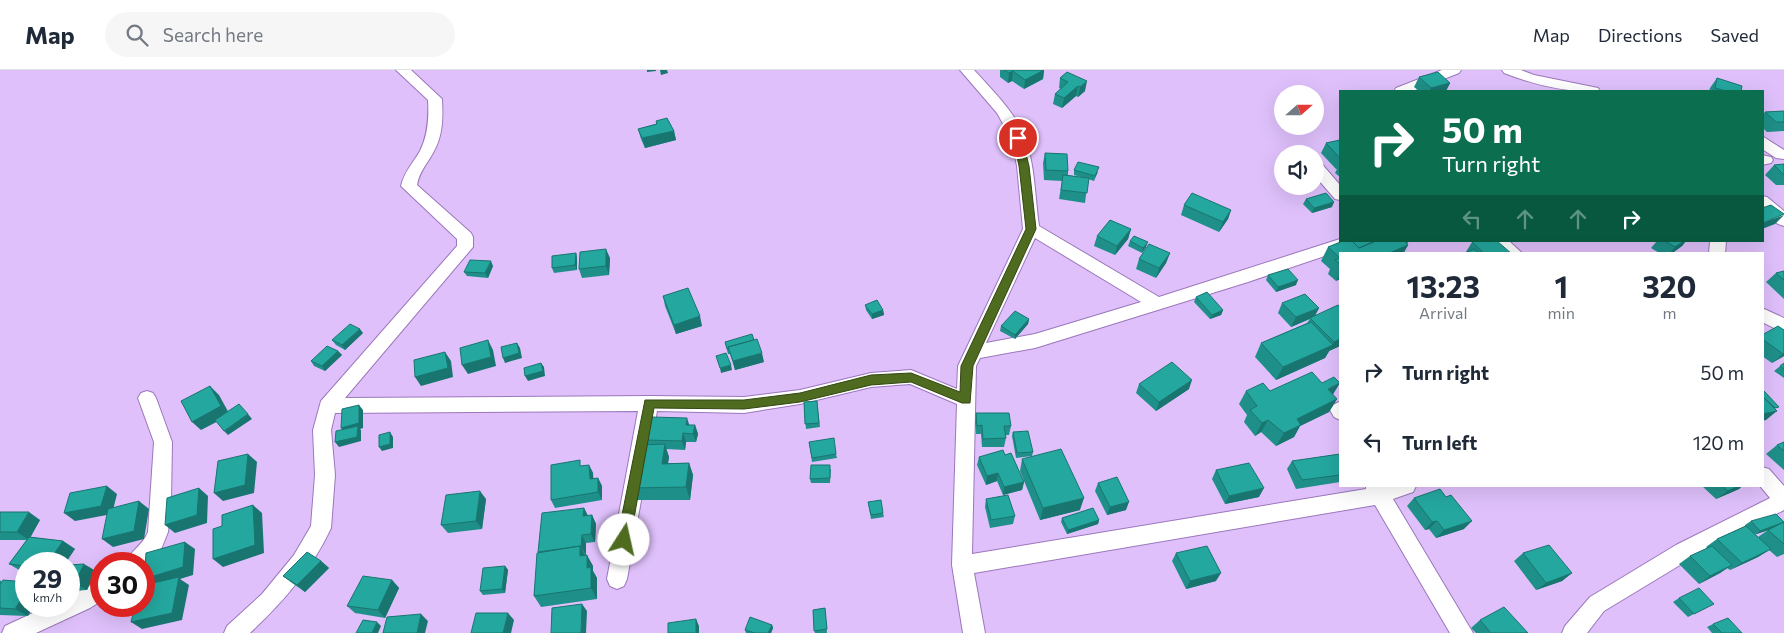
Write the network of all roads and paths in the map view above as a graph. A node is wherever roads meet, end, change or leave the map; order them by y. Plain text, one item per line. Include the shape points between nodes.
1 (403, 70) edge
2 (967, 70) edge
3 (1454, 70) edge
4 (1509, 70) edge
5 (1404, 90) edge
6 (1588, 90) edge
7 (1764, 142) edge
8 (1782, 155) edge
9 (1764, 160) edge
10 (1324, 176) edge
11 (1339, 194) edge
12 (1764, 203) edge
13 (1784, 203) edge
14 (1784, 220) edge
15 (1031, 229) junction
16 (1348, 242) edge
17 (1499, 242) edge
18 (1512, 252) edge
19 (1157, 304) junction
20 (1764, 315) edge
21 (1784, 326) edge
22 (974, 352) junction
23 (147, 398) dead end
24 (966, 400) junction
25 (649, 403) junction
26 (327, 406) junction
27 (1764, 477) edge
28 (1400, 487) edge
29 (1377, 491) edge
30 (1784, 500) edge
31 (147, 552) edge
32 (962, 565) junction
33 (617, 578) dead end
34 (90, 596) edge
35 (13, 633) edge
36 (235, 633) edge
37 (974, 633) edge
38 (1462, 633) edge
39 (1573, 633) edge

1 - 26 street via 435,99 436,120 429,147 410,178 409,186 464,237 466,247
2 - 15 street via 1003,111 1018,138
3 - 5 street
4 - 6 street via 1531,79
7 - 8 street
8 - 9 street
10 - 11 street
12 - 13 street
12 - 14 street
15 - 19 street
15 - 22 street
16 - 19 street
17 - 18 street
19 - 22 street via 1035,341
20 - 21 street
22 - 24 street via 967,366
23 - 31 street via 162,442 158,532
24 - 25 street via 911,377 871,380 800,397 744,404
24 - 32 street
25 - 26 street
25 - 33 street
26 - 36 street via 322,430 325,475 321,528 301,562 269,601
27 - 30 street
28 - 29 street
29 - 32 street
29 - 38 street
30 - 39 street via 1683,552 1596,604
32 - 37 street
34 - 35 street

